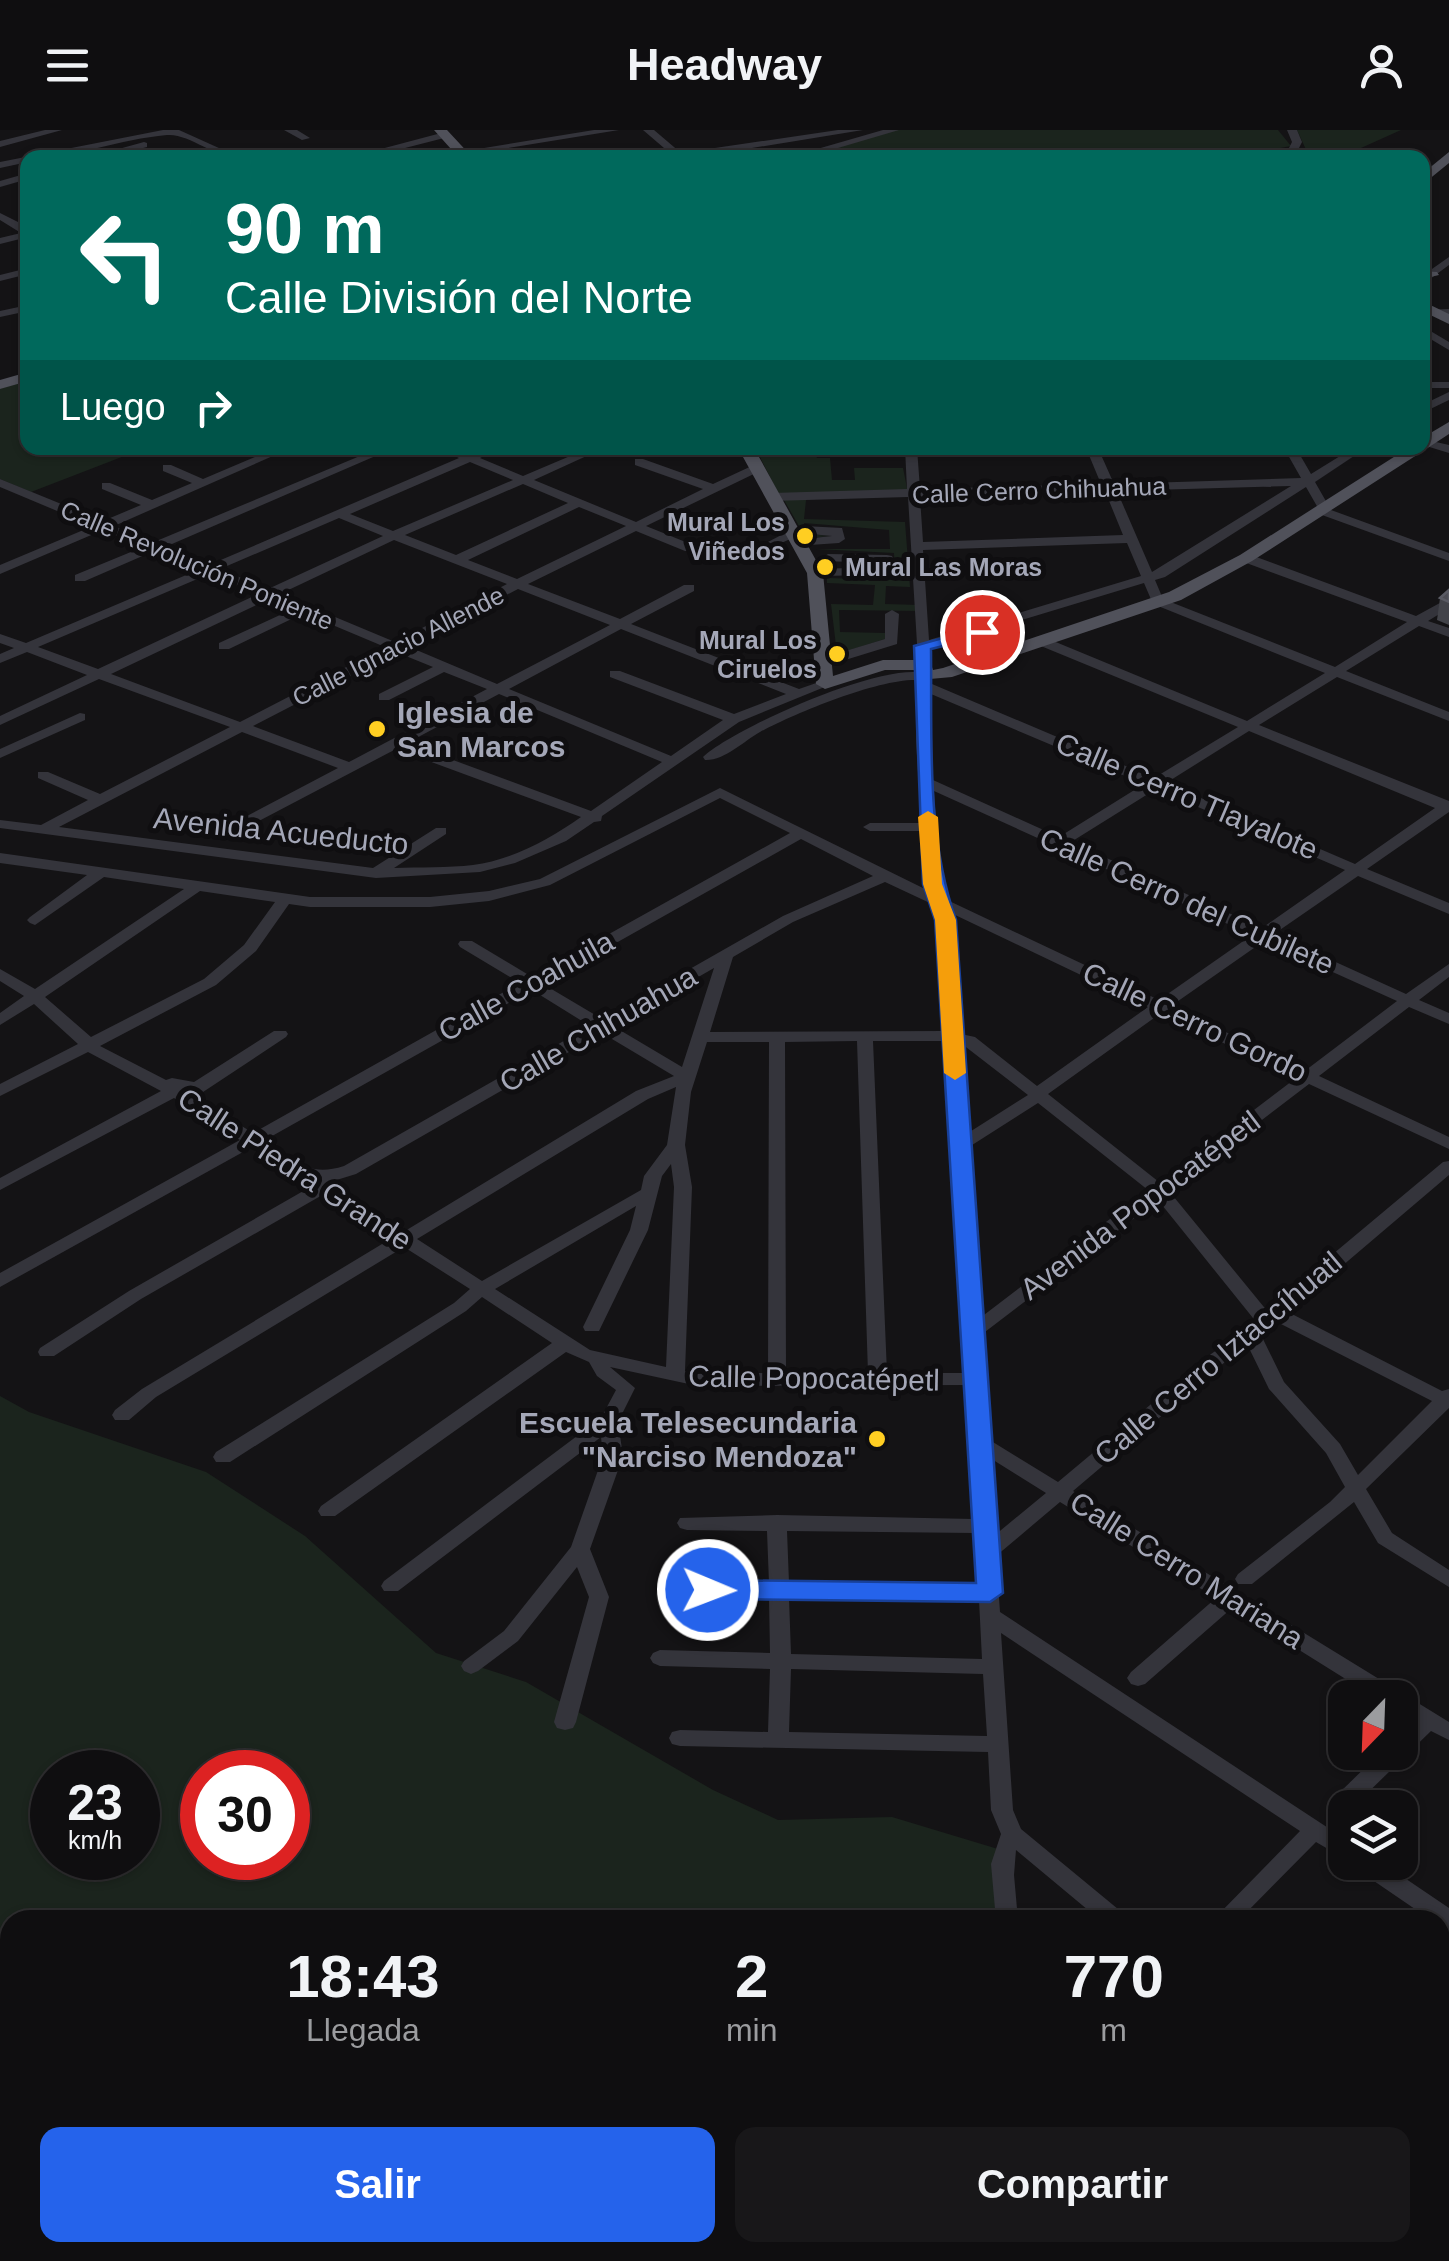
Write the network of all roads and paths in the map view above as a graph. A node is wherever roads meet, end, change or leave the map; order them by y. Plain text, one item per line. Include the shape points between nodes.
1 (208, 130) edge
2 (290, 130) edge
3 (614, 130) edge
4 (648, 130) edge
5 (858, 130) edge
6 (894, 130) edge
7 (49, 131) edge
8 (443, 133) edge
9 (189, 134) junction
10 (869, 137) junction
11 (305, 138) dead end
12 (0, 144) edge
13 (483, 149) dead end
14 (67, 150) edge
15 (124, 150) edge
16 (220, 150) edge
17 (384, 150) edge
18 (672, 150) edge
19 (727, 150) edge
20 (821, 150) edge
21 (1449, 156) edge
22 (1430, 173) edge
23 (20, 273) dead end
24 (0, 278) edge
25 (1432, 311) edge
26 (1449, 320) edge
27 (268, 455) edge
28 (371, 455) edge
29 (463, 455) edge
30 (478, 455) edge
31 (581, 455) edge
32 (750, 455) edge
33 (911, 455) edge
34 (1095, 455) edge
35 (1293, 455) edge
36 (1349, 455) edge
37 (1405, 455) edge
38 (471, 458) junction
39 (639, 462) dead end
40 (167, 468) dead end
41 (756, 468) junction
42 (522, 479) junction
43 (1305, 482) junction
44 (0, 483) edge
45 (202, 483) junction
46 (106, 486) dead end
47 (711, 488) junction
48 (1109, 489) junction
49 (914, 494) junction
50 (772, 497) junction
51 (578, 504) junction
52 (152, 505) junction
53 (1322, 510) junction
54 (339, 514) junction
55 (104, 526) junction
56 (634, 526) junction
57 (799, 535) junction
58 (392, 536) junction
59 (1130, 539) junction
60 (770, 544) dead end
61 (150, 546) junction
62 (918, 546) junction
63 (689, 548) dead end
64 (828, 558) dead end
65 (1246, 558) junction
66 (1449, 558) edge
67 (455, 561) junction
68 (0, 570) edge
69 (207, 570) junction
70 (816, 573) junction
71 (80, 578) dead end
72 (1148, 580) junction
73 (515, 585) junction
74 (689, 588) dead end
75 (268, 595) junction
76 (1160, 602) junction
77 (1449, 602) edge
78 (302, 610) junction
79 (892, 614) dead end
80 (1416, 621) junction
81 (622, 624) junction
82 (1449, 634) edge
83 (0, 638) edge
84 (1040, 641) junction
85 (224, 646) dead end
86 (26, 647) junction
87 (397, 648) junction
88 (0, 659) edge
89 (824, 662) junction
90 (443, 667) junction
91 (924, 668) junction
92 (1335, 672) junction
93 (615, 674) dead end
94 (99, 675) junction
95 (825, 684) junction
96 (497, 688) junction
97 (796, 693) junction
98 (384, 697) dead end
99 (80, 717) dead end
100 (1449, 717) edge
101 (734, 719) junction
102 (0, 721) edge
103 (243, 726) junction
104 (1249, 727) junction
105 (394, 743) junction
106 (0, 754) edge
107 (710, 758) dead end
108 (672, 762) junction
109 (353, 768) junction
110 (44, 776) dead end
111 (925, 782) junction
112 (1157, 783) junction
113 (718, 792) joint
114 (98, 799) junction
115 (1448, 807) edge
116 (596, 818) junction
117 (252, 819) dead end
118 (0, 824) edge
119 (870, 827) dead end
120 (929, 827) junction
121 (42, 830) junction
122 (440, 831) dead end
123 (801, 833) junction
124 (1059, 844) junction
125 (3, 861) edge
126 (1359, 870) junction
127 (101, 872) junction
128 (376, 873) junction
129 (885, 876) junction
130 (199, 886) junction
131 (285, 898) junction
132 (939, 901) junction
133 (1449, 909) edge
134 (35, 920) dead end
135 (1262, 936) junction
136 (466, 944) dead end
137 (726, 954) junction
138 (1449, 969) edge
139 (0, 974) edge
140 (532, 984) junction
141 (36, 997) junction
142 (1408, 1001) junction
143 (1163, 1006) junction
144 (1449, 1019) edge
145 (0, 1020) edge
146 (604, 1025) junction
147 (280, 1034) dead end
148 (952, 1036) junction
149 (702, 1037) junction
150 (776, 1038) junction
151 (866, 1040) junction
152 (88, 1043) junction
153 (1308, 1076) junction
154 (687, 1077) junction
155 (155, 1082) junction
156 (174, 1090) junction
157 (0, 1091) edge
158 (1036, 1096) junction
159 (251, 1138) junction
160 (961, 1144) junction
161 (1449, 1144) edge
162 (676, 1145) junction
163 (1449, 1166) edge
164 (318, 1182) junction
165 (0, 1186) edge
166 (1160, 1191) junction
167 (645, 1194) junction
168 (403, 1238) junction
169 (0, 1281) edge
170 (481, 1289) junction
171 (1265, 1325) junction
172 (592, 1327) dead end
173 (975, 1331) junction
174 (564, 1343) junction
175 (47, 1352) dead end
176 (596, 1359) junction
177 (675, 1376) junction
178 (975, 1378) junction
179 (777, 1380) junction
180 (878, 1380) junction
181 (1448, 1399) edge
182 (122, 1415) dead end
183 (608, 1422) junction
184 (980, 1444) junction
185 (223, 1457) dead end
186 (1357, 1488) junction
187 (1057, 1490) junction
188 (328, 1511) dead end
189 (777, 1522) junction
190 (688, 1523) dead end
191 (986, 1526) junction
192 (580, 1549) junction
193 (988, 1552) junction
194 (1449, 1580) edge
195 (391, 1586) dead end
196 (1238, 1588) junction
197 (671, 1590) dead end
198 (780, 1590) junction
199 (990, 1593) junction
200 (992, 1617) junction
201 (660, 1658) dead end
202 (781, 1663) junction
203 (472, 1666) dead end
204 (994, 1667) junction
205 (1138, 1678) dead end
206 (1368, 1680) edge
207 (1418, 1714) edge
208 (1428, 1720) junction
209 (565, 1722) dead end
210 (1418, 1730) edge
211 (1449, 1732) edge
212 (680, 1738) dead end
213 (778, 1740) junction
214 (998, 1744) junction
215 (1377, 1770) edge
216 (1357, 1790) edge
217 (1315, 1830) junction
218 (1012, 1834) junction
219 (1328, 1839) edge
220 (1390, 1880) edge
221 (1007, 1910) edge
222 (1104, 1910) edge
223 (1234, 1910) edge
224 (1434, 1910) edge

1 - 9 street
2 - 11 street
3 - 13 street
4 - 18 street
5 - 10 street
5 - 19 street
6 - 10 street
7 - 12 street
8 - 17 street
9 - 14 street via 131,136
9 - 15 street
9 - 16 street
10 - 20 street
21 - 22 main road
23 - 24 street
25 - 26 main road
27 - 45 street
28 - 61 street
29 - 38 street
30 - 38 street
31 - 42 street
32 - 41 main road
33 - 49 street
34 - 48 street
35 - 43 street
36 - 43 street, Avenida Acueducto
37 - 53 main road, Avenida Acueducto
38 - 42 street
38 - 54 street
39 - 47 street
40 - 45 street
41 - 47 street, Calle Ignacio Allende
41 - 50 main road
42 - 51 street
42 - 58 street
43 - 48 street, Calle Cerro Chihuahua
43 - 53 street
43 - 72 street, Avenida Acueducto
44 - 55 street, Calle Revolución Poniente
45 - 52 street
46 - 52 street
47 - 56 street, Calle Ignacio Allende
48 - 49 street, Calle Cerro Chihuahua
48 - 59 street
49 - 50 street, Calle Cerro Chihuahua
49 - 62 street
50 - 57 main road
51 - 56 street
51 - 67 street
52 - 55 street
53 - 65 main road, Avenida Acueducto
53 - 66 street
54 - 58 street
54 - 69 street
55 - 61 street, Calle Revolución Poniente
55 - 68 street
56 - 63 street
56 - 73 street, Calle Ignacio Allende
57 - 60 street
57 - 70 main road
58 - 67 street
58 - 75 street
59 - 62 street
59 - 72 street
61 - 69 street, Calle Revolución Poniente
61 - 71 street
62 - 91 street
64 - 70 street via 887,559 893,571
65 - 76 main road, Avenida Acueducto
65 - 80 street
67 - 73 street
69 - 75 street, Calle Revolución Poniente
69 - 86 street
70 - 89 main road
72 - 76 street
72 - 91 street, Avenida Acueducto
73 - 81 street
73 - 87 street, Calle Ignacio Allende
74 - 81 street
75 - 78 street, Calle Revolución Poniente
75 - 94 street
76 - 84 main road, Avenida Acueducto
76 - 92 street
77 - 80 street
78 - 85 street
78 - 87 street, Calle Revolución Poniente
79 - 89 street via 892,641
80 - 82 street
80 - 92 street
81 - 96 street
81 - 97 street
83 - 86 street
84 - 91 main road, Avenida Acueducto
84 - 104 street
86 - 88 street
86 - 94 street
87 - 90 street, Calle Revolución Poniente
87 - 103 street, Calle Ignacio Allende
89 - 95 main road
90 - 96 street, Calle Revolución Poniente
90 - 98 street
91 - 95 main road, Avenida Acueducto via 883,665
91 - 107 street, Avenida Acueducto via 802,707
91 - 111 street
91 - 112 street, Calle Cerro Tlayalote
92 - 100 street
92 - 104 street
93 - 101 street
94 - 102 street
94 - 103 street
95 - 97 street, Avenida Acueducto
96 - 105 street
96 - 108 street, Calle Revolución Poniente
97 - 101 street, Avenida Acueducto
99 - 106 street
101 - 108 street, Avenida Acueducto
103 - 109 street
103 - 114 street, Calle Ignacio Allende
104 - 112 street
104 - 115 street
105 - 109 street
105 - 116 street
108 - 116 street, Avenida Acueducto
109 - 117 street
110 - 114 street
111 - 120 street
111 - 124 street, Calle Cerro del Cubilete
112 - 124 street
112 - 126 street, Calle Cerro Tlayalote
113 - 123 street, Calle Cerro Gordo
113 - 131 street, Avenida Acueducto via 576,870 514,891 417,903
114 - 121 street, Calle Ignacio Allende
115 - 126 street
116 - 128 street, Avenida Acueducto via 492,865 449,873
118 - 121 street, Avenida Acueducto
119 - 120 street
120 - 132 street
121 - 128 street, Avenida Acueducto
122 - 128 street
123 - 129 street, Calle Cerro Gordo
123 - 140 street, Calle Coahuila
124 - 135 street, Calle Cerro del Cubilete
125 - 127 street, Avenida Acueducto
126 - 133 street, Calle Cerro Tlayalote
126 - 135 street
127 - 130 street, Avenida Acueducto
127 - 134 street
129 - 132 street, Calle Cerro Gordo
129 - 137 street, Calle Chihuahua
130 - 131 street, Avenida Acueducto
130 - 141 street
131 - 152 street via 250,948 210,982
132 - 143 street, Calle Cerro Gordo
132 - 148 street via 946,920
135 - 142 street, Calle Cerro del Cubilete
135 - 143 street
136 - 140 street
137 - 146 street, Calle Chihuahua
137 - 149 street
138 - 142 street, Avenida Popocatépetl
139 - 141 street, Calle Piedra Grande
140 - 146 street
140 - 159 street, Calle Coahuila
141 - 145 street
141 - 152 street, Calle Piedra Grande
142 - 144 street, Calle Cerro del Cubilete
142 - 153 street, Avenida Popocatépetl
143 - 153 street, Calle Cerro Gordo
143 - 158 street
146 - 154 street
146 - 164 street, Calle Chihuahua
147 - 155 street via 196,1088
148 - 151 street
148 - 158 street via 974,1044
148 - 160 street
149 - 150 street
149 - 154 street
150 - 151 street
150 - 179 street
151 - 180 street
152 - 155 street, Calle Piedra Grande
152 - 157 street
153 - 161 street, Calle Cerro Gordo
153 - 166 street, Avenida Popocatépetl
154 - 162 street
154 - 168 street via 642,1095
155 - 156 street, Calle Piedra Grande
156 - 159 street, Calle Piedra Grande
156 - 165 street
158 - 160 street
158 - 166 street
159 - 164 street, Calle Piedra Grande
159 - 169 street, Calle Coahuila
160 - 173 street
162 - 167 street
162 - 177 street via 683,1187
163 - 171 street, Calle Cerro Iztaccíhuatl
164 - 168 street, Calle Piedra Grande
164 - 175 street, Calle Chihuahua
166 - 171 street
166 - 173 street, Avenida Popocatépetl
167 - 170 street
167 - 172 street via 639,1230
168 - 170 street, Calle Piedra Grande
168 - 182 street
170 - 174 street, Calle Piedra Grande
170 - 185 street
171 - 181 street
171 - 186 street via 1276,1385 1333,1449
171 - 187 street, Calle Cerro Iztaccíhuatl
173 - 178 street
174 - 176 street, Calle Piedra Grande
174 - 188 street
176 - 177 street, Calle Popocatépetl
176 - 183 street via 626,1384
177 - 179 street, Calle Popocatépetl
178 - 180 street, Calle Popocatépetl
178 - 184 street
179 - 180 street, Calle Popocatépetl
181 - 186 street
183 - 192 street via 613,1456
183 - 195 street
184 - 187 street, Calle Cerro Mariana
184 - 191 street
186 - 194 street via 1385,1538
186 - 196 street
187 - 193 street, Calle Cerro Iztaccíhuatl
187 - 196 street, Calle Cerro Mariana
189 - 190 street
189 - 191 street
189 - 198 street
191 - 193 street
192 - 203 street via 511,1636
192 - 209 street via 599,1597
193 - 199 street
196 - 205 street
196 - 206 street, Calle Cerro Mariana
197 - 198 street
198 - 199 street
198 - 202 street
199 - 200 street
200 - 204 street
200 - 217 street
201 - 202 street
202 - 204 street
202 - 213 street
204 - 214 street
207 - 208 street
208 - 210 street
208 - 211 street
212 - 213 street
213 - 214 street
214 - 218 street via 1002,1810
215 - 216 street
217 - 219 street
217 - 223 street
218 - 221 street via 1004,1848
218 - 222 street
220 - 224 street

